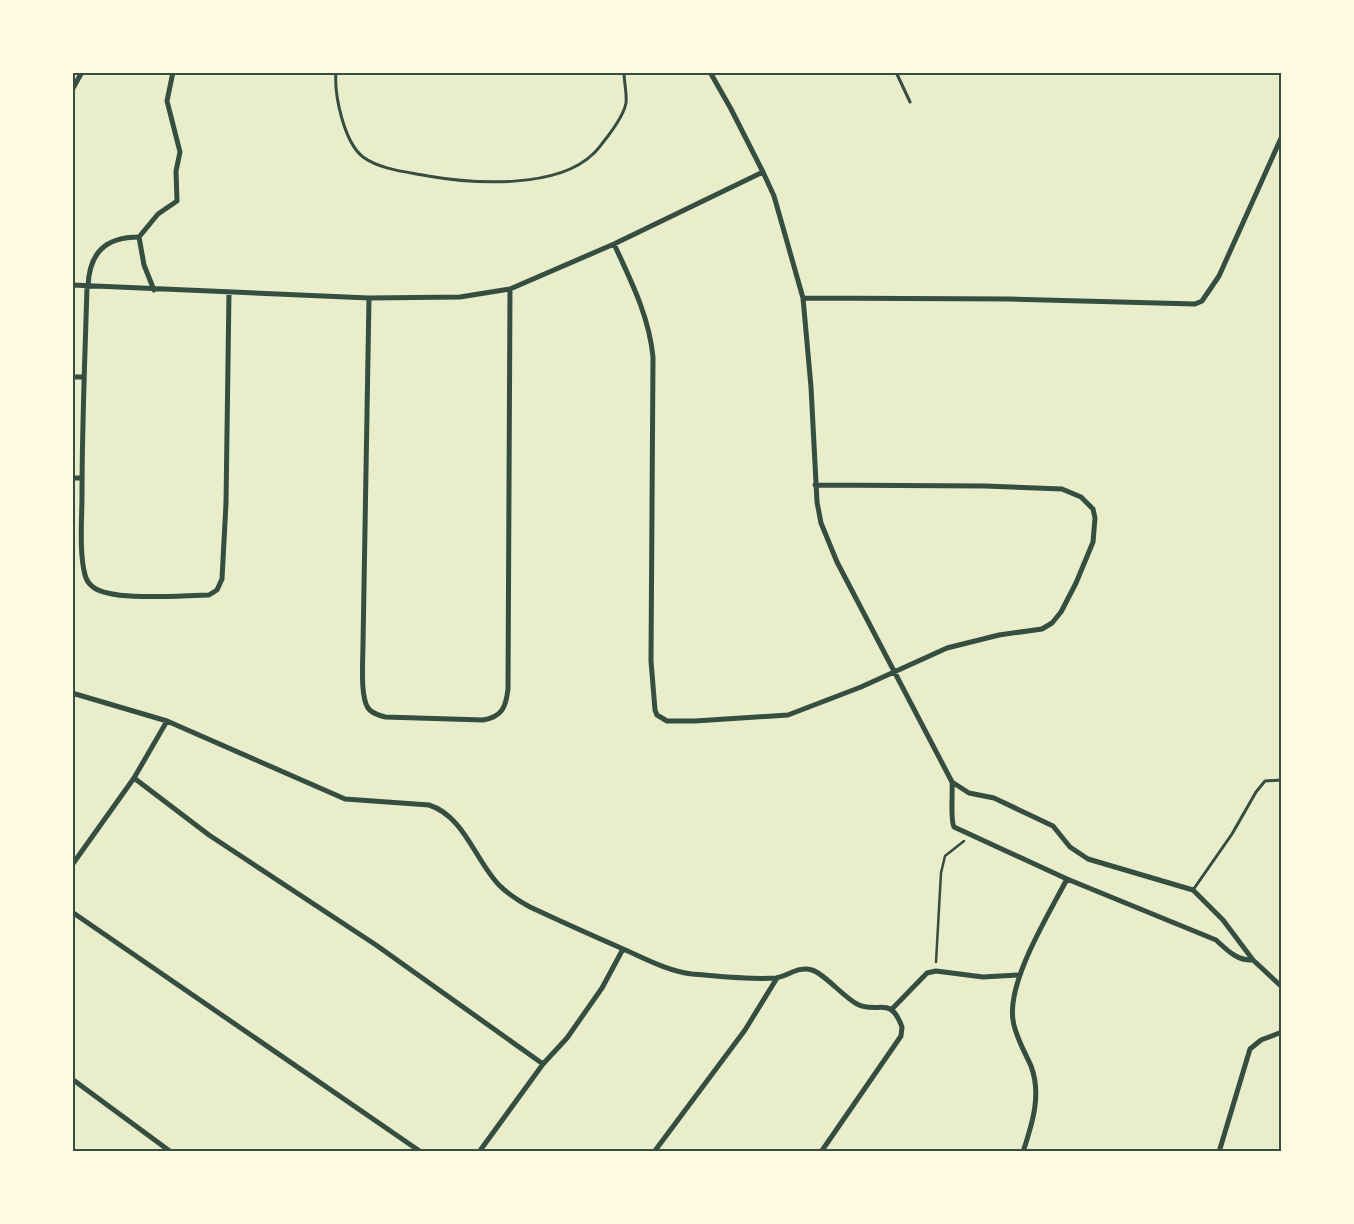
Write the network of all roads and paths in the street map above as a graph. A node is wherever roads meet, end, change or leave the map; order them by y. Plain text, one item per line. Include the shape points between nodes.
1 (82, 72) edge
2 (173, 72) edge
3 (336, 72) edge
4 (624, 72) edge
5 (710, 72) edge
6 (896, 72) edge
7 (72, 90) edge
8 (910, 102) dead end
9 (1282, 136) edge
10 (763, 172) junction
11 (139, 237) junction
12 (614, 244) junction
13 (72, 285) edge
14 (87, 287) junction
15 (510, 289) junction
16 (154, 290) junction
17 (229, 292) junction
18 (369, 298) junction
19 (803, 298) junction
20 (72, 377) edge
21 (84, 377) junction
22 (72, 478) edge
23 (82, 478) junction
24 (815, 485) junction
25 (893, 672) junction
26 (72, 693) edge
27 (167, 721) junction
28 (134, 778) junction
29 (1282, 780) edge
30 (952, 782) junction
31 (970, 836) junction
32 (72, 865) edge
33 (1067, 879) junction
34 (1194, 890) junction
35 (72, 912) edge
36 (623, 949) junction
37 (1253, 960) junction
38 (936, 971) junction
39 (1020, 975) junction
40 (777, 978) junction
41 (1282, 987) edge
42 (892, 1010) junction
43 (1282, 1032) edge
44 (543, 1064) junction
45 (72, 1080) edge
46 (171, 1152) edge
47 (421, 1152) edge
48 (479, 1152) edge
49 (654, 1152) edge
50 (821, 1152) edge
51 (1023, 1152) edge
52 (1219, 1152) edge

1 - 7 street
2 - 11 street via 167,101 180,152 176,171 177,201 158,214
3 - 4 lane via 338,112 362,157 389,169 442,178 508,182 565,171 592,155 614,128 626,104
5 - 10 street
6 - 8 lane
9 - 19 street via 1219,276 1202,301 1194,304
10 - 12 street
10 - 19 street
11 - 14 street via 122,237 102,248 92,264
11 - 16 street via 144,265
12 - 15 street
12 - 25 street via 640,301 650,331 653,356 651,661 657,715 667,721 680,722 788,715
13 - 14 street
14 - 16 street
14 - 21 street
15 - 18 street via 460,297
15 - 18 street via 508,689 503,710 498,716 483,720 385,717 375,714 364,701
16 - 17 street
17 - 18 street
17 - 23 street via 224,562 217,590 209,595 132,596 111,595 94,588 84,572
19 - 24 street via 811,379
20 - 21 street
21 - 23 street
22 - 23 street
24 - 25 street via 828,544
24 - 25 street via 1062,489 1081,498 1093,509 1096,518 1093,542 1076,583 1052,623 1030,632 961,644
25 - 30 street
26 - 27 street
27 - 28 street
27 - 36 street via 345,799 438,807 450,816 498,884 514,897
28 - 32 street
28 - 44 street via 209,835 376,945
29 - 34 lane via 1266,781 1256,792
30 - 31 street via 952,822 959,831
30 - 34 street via 1053,826 1070,847 1088,859
31 - 33 street
31 - 38 path via 945,856 941,873
33 - 37 street via 1216,940 1232,955 1246,961
33 - 39 street
34 - 37 street via 1223,920
35 - 47 street
36 - 40 street via 655,964 690,974
36 - 44 street via 587,1010
37 - 41 street
38 - 39 street via 983,977
38 - 42 street via 921,977
39 - 51 street via 1013,1002 1013,1020 1032,1069 1037,1095
40 - 42 street via 796,969 811,970 860,1006
40 - 49 street via 745,1030
42 - 50 street via 902,1027 901,1036
43 - 52 street via 1250,1048
44 - 48 street
45 - 46 street

